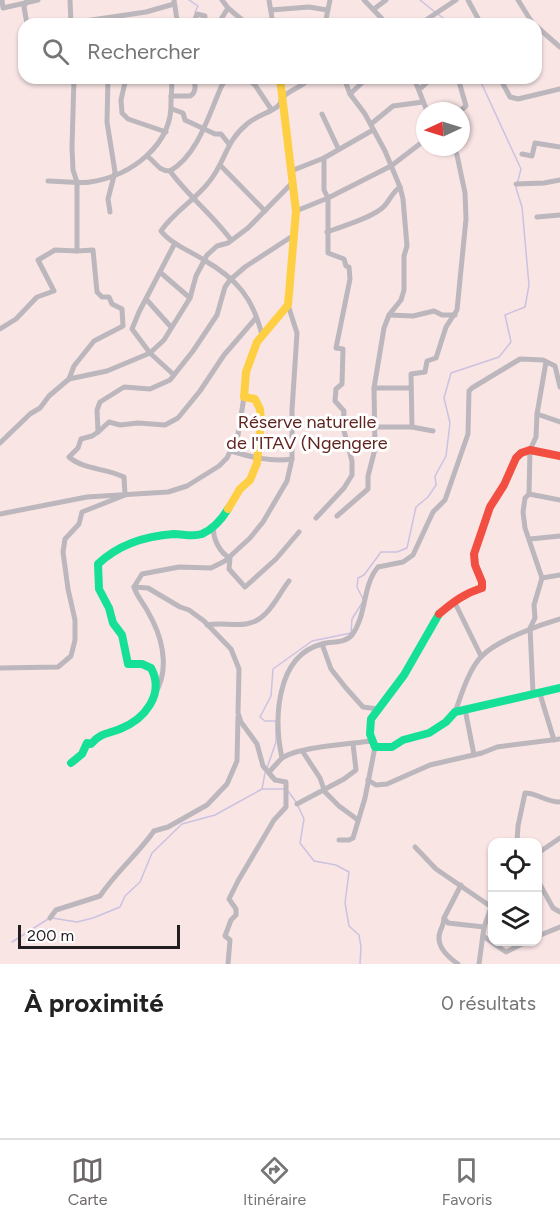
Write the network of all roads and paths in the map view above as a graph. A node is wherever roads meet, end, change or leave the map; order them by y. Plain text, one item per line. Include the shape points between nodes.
1 (2, 0) edge
2 (38, 0) edge
3 (70, 0) edge
4 (222, 0) edge
5 (269, 0) edge
6 (330, 0) edge
7 (364, 0) edge
8 (386, 0) edge
9 (456, 0) edge
10 (468, 0) edge
11 (518, 0) edge
12 (26, 1) edge
13 (174, 2) edge
14 (228, 8) junction
15 (374, 9) junction
16 (271, 10) junction
17 (327, 10) junction
18 (26, 18) edge
19 (71, 18) edge
20 (105, 18) edge
21 (176, 18) edge
22 (220, 18) edge
23 (240, 18) edge
24 (272, 18) edge
25 (326, 18) edge
26 (382, 18) edge
27 (429, 18) edge
28 (478, 18) edge
29 (530, 18) edge
30 (542, 31) edge
31 (560, 47) edge
32 (74, 84) edge
33 (108, 84) edge
34 (125, 84) edge
35 (172, 84) edge
36 (195, 84) edge
37 (223, 84) edge
38 (252, 84) edge
39 (281, 84) edge
40 (304, 84) edge
41 (346, 84) edge
42 (361, 84) edge
43 (418, 84) edge
44 (425, 84) edge
45 (460, 84) edge
46 (503, 84) edge
47 (420, 88) junction
48 (560, 89) edge
49 (350, 94) junction
50 (171, 96) junction
51 (282, 98) junction
52 (423, 102) edge
53 (465, 102) edge
54 (416, 103) edge
55 (172, 109) junction
56 (271, 109) junction
57 (322, 114) dead end
58 (372, 127) junction
59 (203, 129) junction
60 (166, 132) junction
61 (229, 144) junction
62 (416, 147) edge
63 (560, 147) edge
64 (338, 148) junction
65 (522, 154) dead end
66 (147, 156) junction
67 (457, 156) edge
68 (324, 158) junction
69 (220, 166) junction
70 (392, 166) junction
71 (170, 171) junction
72 (291, 171) junction
73 (113, 176) junction
74 (560, 180) edge
75 (48, 181) dead end
76 (77, 182) junction
77 (292, 183) junction
78 (516, 184) dead end
79 (400, 187) junction
80 (328, 198) junction
81 (194, 199) junction
82 (265, 211) junction
83 (110, 212) dead end
84 (296, 212) junction
85 (560, 215) edge
86 (537, 217) dead end
87 (327, 232) junction
88 (231, 240) junction
89 (175, 243) junction
90 (292, 243) junction
91 (77, 250) junction
92 (204, 260) junction
93 (161, 273) junction
94 (230, 280) junction
95 (190, 298) junction
96 (146, 299) junction
97 (288, 305) junction
98 (389, 315) junction
99 (455, 315) junction
100 (256, 318) junction
101 (171, 327) junction
102 (0, 329) edge
103 (262, 335) junction
104 (150, 353) junction
105 (546, 362) junction
106 (174, 375) junction
107 (69, 379) junction
108 (560, 387) edge
109 (374, 388) junction
110 (410, 388) junction
111 (244, 397) junction
112 (537, 414) junction
113 (560, 422) edge
114 (374, 427) junction
115 (412, 427) junction
116 (433, 431) dead end
117 (98, 432) junction
118 (0, 443) edge
119 (530, 450) junction
120 (231, 451) junction
121 (560, 456) edge
122 (259, 458) junction
123 (292, 459) junction
124 (125, 495) junction
125 (529, 495) junction
126 (560, 500) edge
127 (0, 514) edge
128 (336, 516) dead end
129 (316, 518) dead end
130 (214, 525) junction
131 (299, 532) dead end
132 (560, 537) edge
133 (530, 539) junction
134 (230, 558) junction
135 (560, 575) edge
136 (542, 578) junction
137 (289, 581) dead end
138 (134, 587) junction
139 (454, 602) junction
140 (560, 619) edge
141 (207, 626) junction
142 (530, 628) junction
143 (322, 644) junction
144 (481, 656) junction
145 (0, 668) edge
146 (560, 688) edge
147 (156, 691) junction
148 (537, 694) junction
149 (378, 709) junction
150 (465, 709) junction
151 (455, 712) junction
152 (238, 713) junction
153 (557, 740) edge
154 (353, 744) junction
155 (373, 744) junction
156 (303, 752) junction
157 (474, 754) junction
158 (282, 758) junction
159 (71, 763) dead end
160 (269, 772) junction
161 (368, 780) junction
162 (323, 789) junction
163 (560, 801) edge
164 (297, 804) dead end
165 (358, 820) junction
166 (518, 838) edge
167 (560, 838) edge
168 (339, 840) dead end
169 (415, 847) dead end
170 (542, 850) edge
171 (461, 885) junction
172 (542, 889) edge
173 (488, 903) edge
174 (560, 912) edge
175 (488, 914) edge
176 (50, 918) dead end
177 (444, 918) junction
178 (484, 927) junction
179 (560, 927) edge
180 (542, 934) edge
181 (483, 936) junction
182 (488, 939) edge
183 (497, 946) edge
184 (518, 946) edge
185 (228, 964) edge
186 (458, 964) edge
187 (479, 964) edge

1 - 12 street via 3,8
2 - 12 street
3 - 19 street
4 - 14 street
5 - 16 street
6 - 17 street
7 - 15 street
8 - 15 street
9 - 27 street
10 - 28 street
11 - 29 street
12 - 18 street
13 - 20 street via 146,12
13 - 21 street
14 - 22 street
14 - 23 street
15 - 26 street
16 - 17 street
16 - 24 street
17 - 25 street
30 - 31 street
32 - 76 street via 72,147
33 - 73 street
34 - 60 street via 122,112 128,119
35 - 50 street
36 - 50 street via 193,95
37 - 59 street
38 - 56 street
39 - 51 street
40 - 51 street
41 - 49 street
42 - 49 street
43 - 47 street
44 - 47 street
45 - 53 street
46 - 48 street via 510,96 518,99
47 - 52 street
49 - 58 street
50 - 55 street
51 - 56 street
51 - 72 street
54 - 58 street via 393,106
55 - 59 street
55 - 60 street
56 - 61 street via 248,123
57 - 64 street
58 - 64 street
58 - 70 street
59 - 61 street via 221,134
59 - 71 street via 183,162
60 - 66 street
61 - 69 street
62 - 70 street
63 - 65 street via 535,143 532,156
64 - 68 street
66 - 71 street via 163,171
66 - 73 street
67 - 99 street via 466,219
68 - 72 street
68 - 80 street via 324,190
69 - 81 street
69 - 82 street
70 - 79 street
70 - 80 street
71 - 81 street
72 - 77 street
73 - 76 street
73 - 83 street via 108,199
74 - 78 street
75 - 76 street
76 - 91 street
77 - 82 street
77 - 84 street
79 - 87 street via 383,209
79 - 98 street via 407,246 404,290
80 - 84 street
80 - 87 street
81 - 88 street
81 - 89 street via 161,231
82 - 88 street
84 - 90 street
85 - 86 street
87 - 129 street via 328,253 344,259 349,267 336,348 343,349 342,384 336,389 335,401 344,411 352,475
88 - 92 street via 217,246
89 - 92 street
89 - 93 street
90 - 94 street via 291,237
90 - 97 street
91 - 102 street via 55,250 38,260 54,291 37,297
91 - 107 street via 93,250 97,292 122,309 123,326 94,341
92 - 94 street
92 - 95 street
93 - 95 street
93 - 96 street
94 - 100 street via 250,300
94 - 106 street via 217,315
95 - 101 street
96 - 101 street
96 - 104 street via 132,329
97 - 103 street
97 - 123 street via 297,333
98 - 99 street via 413,316 434,311
98 - 109 street
99 - 110 street via 446,327 436,358 427,361 425,372 411,374
100 - 103 street
100 - 117 street via 178,418 165,425 109,422
101 - 104 street
103 - 111 street via 246,372
104 - 106 street
104 - 107 street via 107,371
105 - 108 street via 555,366
105 - 112 street
105 - 143 street via 520,359 472,388 466,442 445,500 433,512 422,540 403,562 378,567 369,582 352,635
106 - 117 street via 150,389 124,387 100,402
107 - 118 street
109 - 110 street
109 - 114 street
110 - 115 street
111 - 120 street via 238,435
111 - 122 street via 255,399 259,405
112 - 113 street
112 - 119 street via 536,437
114 - 115 street
114 - 128 street via 375,449 368,489
115 - 116 street
117 - 124 street via 81,439 69,458 77,465 124,477
119 - 121 street
119 - 125 street
119 - 139 street via 516,458 487,515 474,554 482,588
120 - 122 street
120 - 124 street via 219,466 187,486 168,492
122 - 123 street
122 - 130 street via 251,479
123 - 134 street via 287,481 274,505
124 - 127 street via 87,497
124 - 145 street via 82,512 79,524 65,539 63,552 75,620 71,657 58,667
125 - 126 street
125 - 133 street via 523,512
130 - 134 street via 213,533 224,555
130 - 147 street via 199,535 155,536 117,548 98,564 99,589 122,636 128,664 149,666
131 - 134 street via 245,587 229,569
132 - 133 street
133 - 136 street
134 - 138 street via 211,568 153,570 142,574
135 - 136 street
136 - 142 street
137 - 141 street via 276,603 257,620
138 - 141 street via 148,588 189,610
138 - 147 street via 162,646 162,681
139 - 144 street
139 - 149 street via 431,624 404,675
140 - 142 street
141 - 152 street via 231,650 238,669
142 - 144 street
142 - 148 street
143 - 149 street via 332,669 346,688 363,707
143 - 158 street via 302,653 284,679 278,738
144 - 151 street
146 - 148 street
147 - 159 street via 152,705 143,714 122,729 98,734
148 - 150 street
148 - 153 street
149 - 155 street via 369,727
150 - 151 street
150 - 157 street
151 - 155 street via 429,733 392,747
152 - 160 street via 258,744 263,766
152 - 176 street via 237,761 227,784 207,806 154,831 100,896 56,909
153 - 157 street via 497,747
154 - 155 street
154 - 156 street
154 - 162 street via 356,770
155 - 161 street
156 - 158 street
156 - 162 street
157 - 161 street via 430,765 387,784 376,785
158 - 160 street
160 - 185 street via 275,780 286,782 286,807 274,820 229,899 236,915 225,936 230,940
161 - 165 street
162 - 164 street
162 - 165 street
163 - 166 street via 525,794
165 - 168 street via 353,838
167 - 170 street
169 - 171 street via 436,869
171 - 173 street
171 - 177 street
172 - 174 street
175 - 178 street
177 - 178 street via 448,923
177 - 186 street via 439,934 441,946
178 - 181 street
179 - 180 street
181 - 182 street
181 - 187 street
183 - 184 street via 506,952

